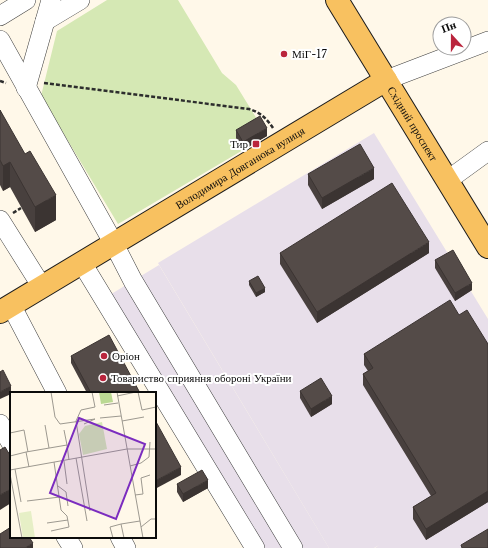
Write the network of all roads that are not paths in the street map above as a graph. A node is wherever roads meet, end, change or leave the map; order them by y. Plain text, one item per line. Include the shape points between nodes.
1 (26, 0) edge
2 (51, 0) edge
3 (80, 0) edge
4 (337, 0) edge
5 (0, 16) edge
6 (45, 20) junction
7 (0, 40) edge
8 (488, 40) edge
9 (386, 80) junction
10 (26, 88) junction
11 (488, 151) edge
12 (448, 180) junction
13 (0, 220) edge
14 (114, 244) junction
15 (488, 247) edge
16 (82, 263) junction
17 (42, 287) junction
18 (6, 309) edge
19 (56, 392) edge
20 (0, 424) edge
21 (10, 441) edge
22 (67, 538) edge
23 (121, 538) edge
24 (73, 548) edge
25 (126, 548) edge
26 (255, 548) edge
27 (293, 548) edge

1 - 5 street
2 - 6 street
3 - 6 street
4 - 9 main road, Східний проспект
6 - 10 street
7 - 10 street
8 - 9 street, Володимира Довганюка вулиця
9 - 12 main road, Східний проспект
9 - 14 main road, Володимира Довганюка вулиця
10 - 14 street
11 - 12 street
12 - 15 main road, Східний проспект
13 - 17 street
14 - 16 main road, Володимира Довганюка вулиця
14 - 27 street via 133,281
16 - 17 main road, Володимира Довганюка вулиця
16 - 26 street
17 - 18 main road, Володимира Довганюка вулиця
18 - 19 street
20 - 21 street
22 - 24 street
23 - 25 street

